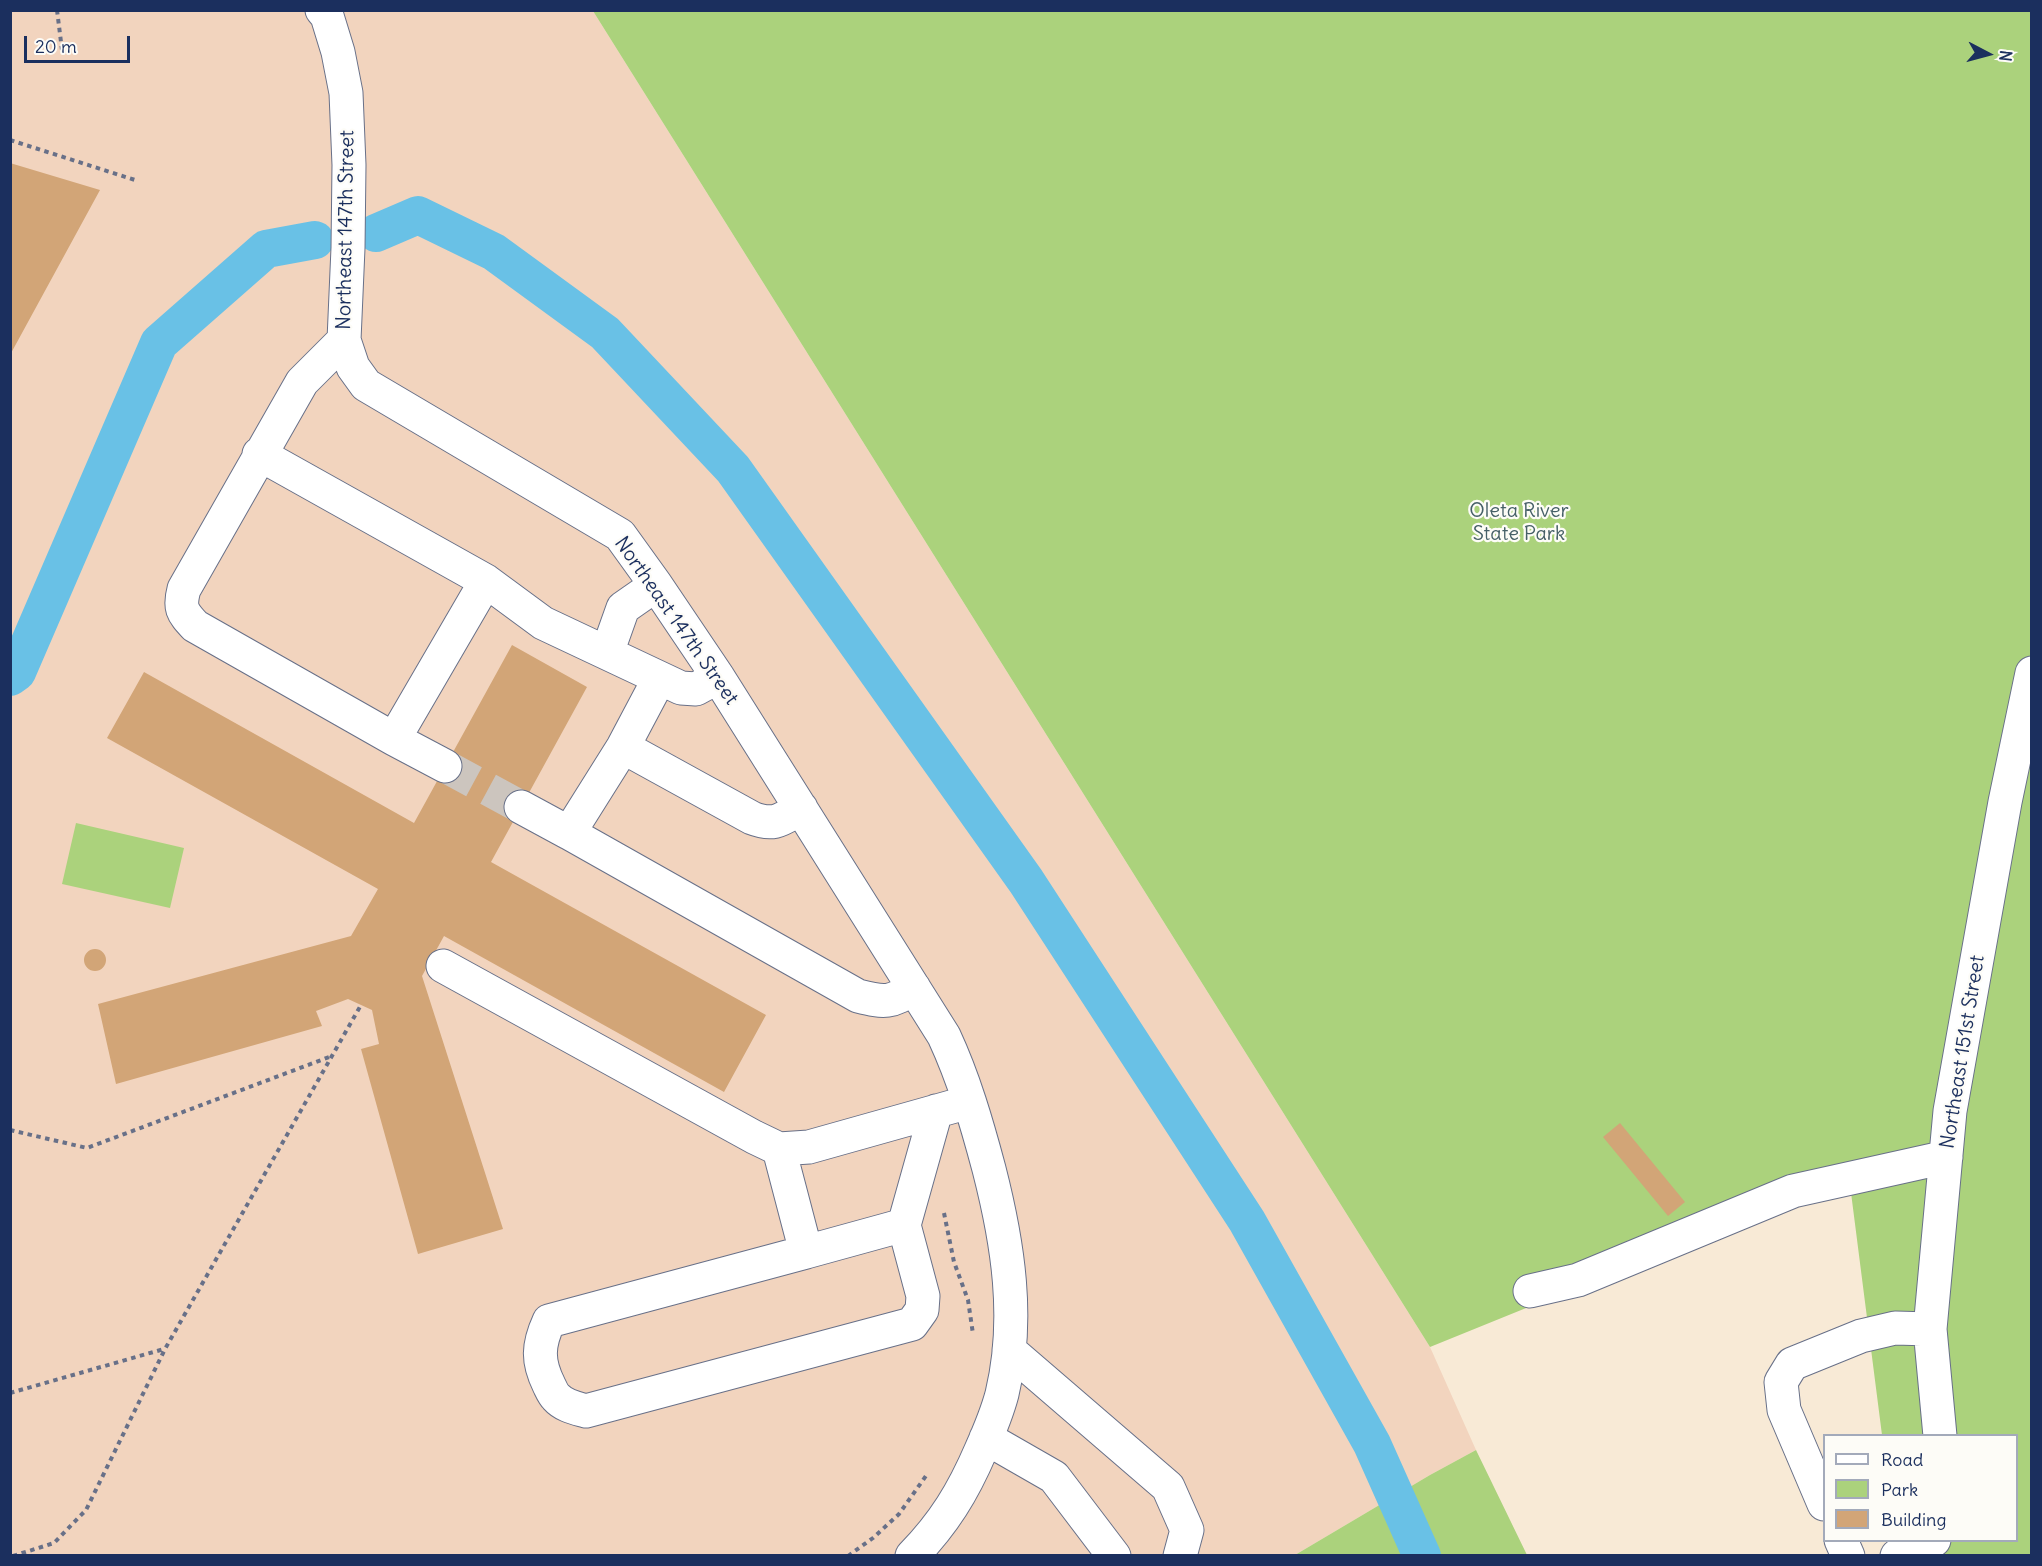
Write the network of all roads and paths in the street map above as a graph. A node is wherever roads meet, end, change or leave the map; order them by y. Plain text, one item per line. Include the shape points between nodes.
1 (57, 10) edge
2 (322, 10) edge
3 (62, 50) dead end
4 (10, 140) edge
5 (135, 180) dead end
6 (344, 340) junction
7 (259, 454) junction
8 (486, 581) junction
9 (656, 585) junction
10 (607, 653) junction
11 (2031, 673) edge
12 (718, 677) junction
13 (660, 679) junction
14 (393, 739) junction
15 (623, 747) junction
16 (445, 766) tunnel mouth
17 (521, 807) tunnel mouth
18 (801, 808) junction
19 (570, 833) junction
20 (443, 966) dead end
21 (914, 988) junction
22 (361, 1005) dead end
23 (332, 1056) junction
24 (969, 1102) junction
25 (936, 1111) junction
26 (10, 1130) edge
27 (780, 1149) junction
28 (1946, 1157) junction
29 (904, 1225) junction
30 (806, 1252) junction
31 (1530, 1291) dead end
32 (1930, 1329) junction
33 (165, 1349) junction
34 (1009, 1350) junction
35 (10, 1393) edge
36 (1940, 1434) edge
37 (986, 1438) junction
38 (1823, 1502) edge
39 (1842, 1542) edge
40 (1929, 1542) edge
41 (918, 1553) edge
42 (13, 1556) edge
43 (1114, 1556) edge
44 (1180, 1556) edge
45 (1848, 1556) edge
46 (1897, 1556) edge

1 - 3 path
2 - 6 street, Northeast 147th Street via 338,52 346,93 349,165
4 - 5 path
6 - 7 street via 302,382
6 - 9 street, Northeast 147th Street via 353,366 366,385 620,536
7 - 8 street
7 - 14 street via 184,589 181,603 185,615 195,626
8 - 10 street via 543,623
8 - 14 street
9 - 10 street via 623,608
9 - 12 street, Northeast 147th Street
10 - 13 street
11 - 28 street, Northeast 151st Street via 1952,1099
12 - 13 street via 696,689 681,688
12 - 18 street, Northeast 147th Street
13 - 15 street
14 - 16 street
15 - 18 street via 765,823 777,822
15 - 19 street
17 - 19 street
18 - 21 street, Northeast 147th Street
19 - 21 street via 858,996 894,1000
20 - 27 street
21 - 24 street, Northeast 147th Street via 944,1036
22 - 23 path
23 - 26 path via 87,1148
23 - 33 path
24 - 25 street
24 - 34 street, Northeast 147th Street via 1001,1218 1009,1270
25 - 27 street via 809,1147
25 - 29 street
27 - 30 street
28 - 31 street via 1793,1191 1578,1280
28 - 32 street, Northeast 151st Street
29 - 30 street
29 - 30 street via 923,1296 922,1310 912,1324 586,1410 569,1407 555,1396 544,1375 539,1352 549,1321
32 - 36 street, Northeast 151st Street
32 - 38 street via 1895,1328 1861,1336 1792,1364 1781,1382 1784,1410
33 - 35 path
33 - 42 path via 86,1510 54,1543
34 - 37 street, Northeast 147th Street via 1001,1396
34 - 44 street via 1168,1487 1187,1530
37 - 41 street, Northeast 147th Street via 952,1509
37 - 43 street via 1054,1477
39 - 45 street
40 - 46 street

